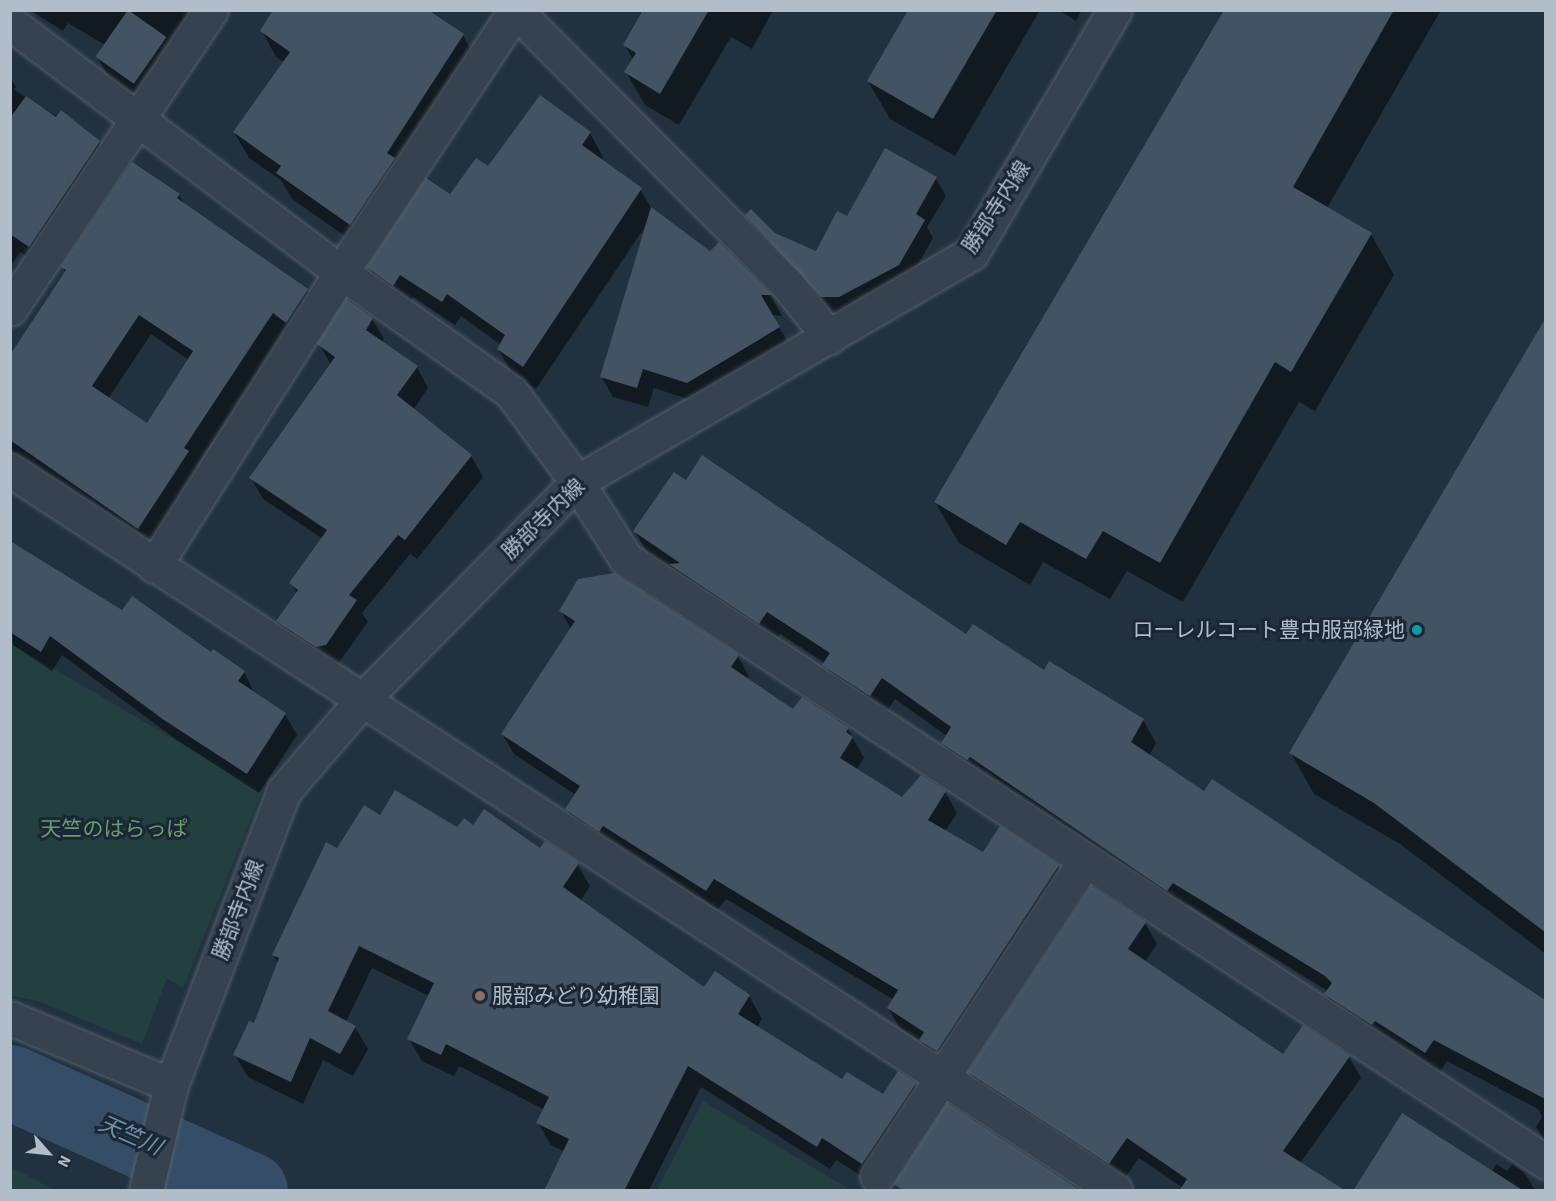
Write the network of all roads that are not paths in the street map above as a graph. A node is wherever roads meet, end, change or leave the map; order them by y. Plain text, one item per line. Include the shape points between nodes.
1 (211, 10) edge
2 (1115, 10) edge
3 (515, 11) edge
4 (10, 23) edge
5 (141, 119) junction
6 (341, 272) junction
7 (10, 309) edge
8 (829, 337) junction
9 (10, 471) edge
10 (577, 482) junction
11 (154, 566) junction
12 (363, 699) junction
13 (1084, 862) junction
14 (10, 1018) edge
15 (941, 1078) junction
16 (168, 1096) junction
17 (1545, 1162) edge
18 (876, 1176) dead end
19 (146, 1188) edge
20 (1115, 1191) edge

1 - 5 street
2 - 8 street, 勝部寺内線 via 971,254
3 - 6 street
3 - 8 street via 787,284
4 - 5 street
5 - 6 street
5 - 7 street
6 - 10 street via 512,392
6 - 11 street
8 - 10 street, 勝部寺内線
9 - 11 street
10 - 12 street, 勝部寺内線
10 - 13 street via 626,559
11 - 12 street
12 - 15 street
12 - 16 street, 勝部寺内線 via 284,791
13 - 15 street
13 - 17 street
14 - 16 street
15 - 18 street
15 - 20 street
16 - 19 street, 勝部寺内線

